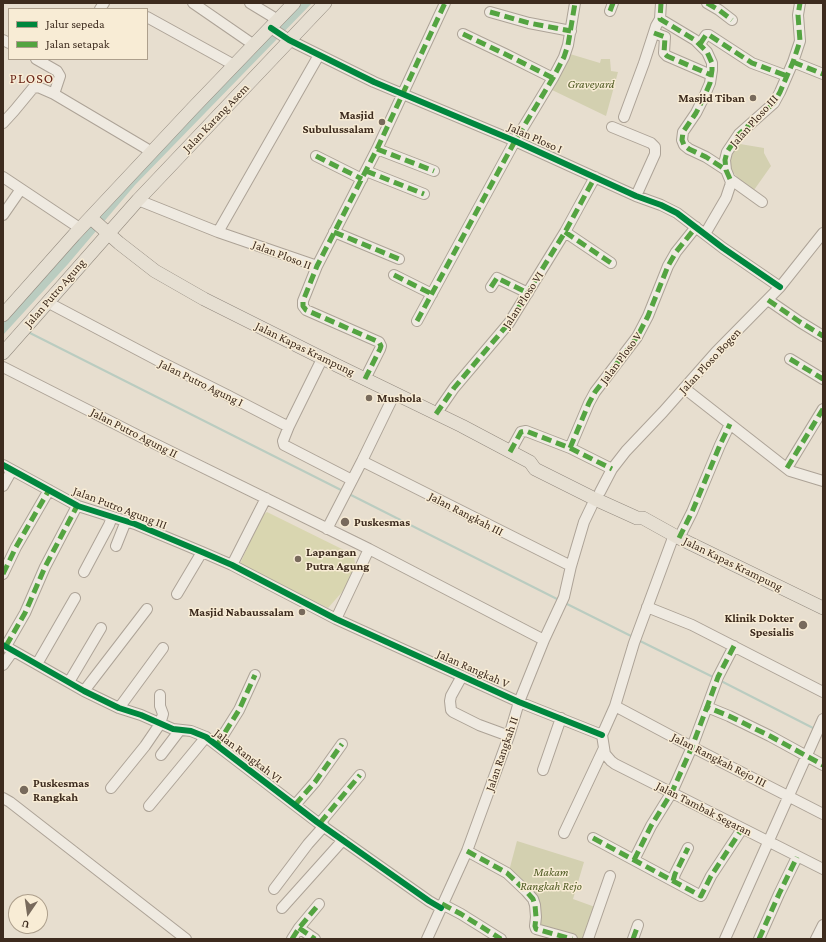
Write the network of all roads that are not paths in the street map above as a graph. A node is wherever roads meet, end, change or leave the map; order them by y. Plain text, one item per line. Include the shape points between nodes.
1 (193, 3) edge
2 (250, 3) edge
3 (294, 3) edge
4 (325, 3) edge
5 (445, 3) edge
6 (575, 3) edge
7 (661, 3) edge
8 (706, 3) edge
9 (800, 3) edge
10 (490, 12) dead end
11 (148, 18) edge
12 (660, 19) junction
13 (732, 20) dead end
14 (274, 25) junction
15 (571, 31) junction
16 (654, 33) junction
17 (463, 34) dead end
18 (288, 39) junction
19 (700, 44) junction
20 (254, 45) junction
21 (319, 55) junction
22 (38, 60) edge
23 (793, 62) junction
24 (234, 65) junction
25 (823, 74) edge
26 (711, 75) junction
27 (787, 76) junction
28 (553, 78) junction
29 (54, 94) junction
30 (404, 94) junction
31 (624, 117) dead end
32 (3, 123) edge
33 (612, 127) dead end
34 (515, 141) junction
35 (377, 150) junction
36 (152, 152) junction
37 (316, 156) dead end
38 (434, 171) dead end
39 (728, 174) junction
40 (364, 175) junction
41 (3, 177) edge
42 (595, 177) junction
43 (21, 189) junction
44 (424, 194) dead end
45 (636, 196) junction
46 (138, 200) junction
47 (762, 202) dead end
48 (3, 215) edge
49 (92, 219) junction
50 (696, 227) junction
51 (81, 229) junction
52 (218, 232) junction
53 (334, 232) junction
54 (565, 232) junction
55 (107, 233) junction
56 (823, 233) edge
57 (705, 234) junction
58 (399, 259) dead end
59 (611, 263) dead end
60 (317, 266) junction
61 (394, 276) dead end
62 (491, 287) dead end
63 (780, 287) junction
64 (528, 293) junction
65 (432, 294) junction
66 (768, 300) junction
67 (47, 302) junction
68 (3, 315) edge
69 (417, 321) dead end
70 (823, 336) edge
71 (3, 354) edge
72 (322, 359) junction
73 (790, 359) dead end
74 (3, 367) edge
75 (365, 379) junction
76 (823, 379) edge
77 (684, 388) junction
78 (395, 393) junction
79 (823, 409) edge
80 (436, 414) junction
81 (730, 424) junction
82 (289, 426) junction
83 (570, 448) junction
84 (510, 452) junction
85 (362, 461) junction
86 (8, 468) edge
87 (787, 468) junction
88 (612, 469) junction
89 (823, 480) edge
90 (3, 486) edge
91 (348, 488) junction
92 (49, 490) junction
93 (598, 495) junction
94 (266, 498) junction
95 (77, 506) junction
96 (112, 516) junction
97 (126, 521) junction
98 (327, 529) junction
99 (676, 536) junction
100 (116, 546) dead end
101 (369, 549) junction
102 (202, 552) junction
103 (232, 565) junction
104 (571, 566) junction
105 (84, 572) dead end
106 (3, 574) edge
107 (177, 594) dead end
108 (75, 598) dead end
109 (648, 607) junction
110 (823, 608) edge
111 (146, 609) dead end
112 (336, 619) junction
113 (101, 628) dead end
114 (544, 640) junction
115 (734, 646) junction
116 (7, 647) edge
117 (163, 648) dead end
118 (37, 664) junction
119 (3, 665) edge
120 (255, 675) dead end
121 (462, 676) junction
122 (69, 682) junction
123 (84, 691) junction
124 (823, 692) edge
125 (160, 695) dead end
126 (519, 702) junction
127 (615, 706) junction
128 (707, 707) junction
129 (119, 708) junction
130 (562, 718) junction
131 (160, 724) junction
132 (820, 726) edge
133 (180, 730) junction
134 (602, 735) junction
135 (509, 736) junction
136 (206, 737) junction
137 (342, 744) dead end
138 (216, 745) junction
139 (692, 747) junction
140 (604, 748) junction
141 (161, 755) dead end
142 (806, 756) junction
143 (823, 765) edge
144 (543, 770) dead end
145 (360, 775) dead end
146 (111, 788) dead end
147 (672, 792) junction
148 (788, 796) junction
149 (3, 798) edge
150 (295, 805) junction
151 (149, 806) dead end
152 (823, 814) edge
153 (322, 825) junction
154 (742, 829) junction
155 (564, 833) dead end
156 (593, 838) dead end
157 (343, 840) junction
158 (767, 842) junction
159 (688, 848) dead end
160 (467, 851) junction
161 (797, 857) junction
162 (634, 860) junction
163 (823, 869) edge
164 (610, 876) dead end
165 (673, 881) junction
166 (274, 889) dead end
167 (319, 904) dead end
168 (442, 906) junction
169 (282, 908) dead end
170 (638, 924) dead end
171 (823, 925) edge
172 (299, 928) junction
173 (186, 939) edge
174 (292, 939) edge
175 (315, 939) edge
176 (427, 939) edge
177 (501, 939) edge
178 (572, 939) edge
179 (588, 939) edge
180 (633, 939) edge
181 (725, 939) edge
182 (759, 939) edge
183 (816, 939) edge

1 - 20 street
2 - 14 street, Jalan Ploso I
3 - 14 main road, Jalan Karang Asem
4 - 18 main road, Jalan Karang Asem
5 - 30 street
6 - 15 street
7 - 12 street
8 - 13 street
9 - 23 street, Jalan Ploso III via 798,15 801,39
10 - 15 street
11 - 24 street
12 - 16 street
12 - 19 street
14 - 18 street, Jalan Ploso I
14 - 20 main road, Jalan Karang Asem
15 - 28 street via 567,51
16 - 26 street via 665,37 664,53 667,56
16 - 31 street
17 - 28 street
18 - 21 street, Jalan Ploso I
18 - 46 main road, Jalan Karang Asem
19 - 26 street via 712,61
19 - 27 street via 706,35 709,35 752,63
20 - 24 main road, Jalan Karang Asem
21 - 30 street, Jalan Ploso I
21 - 52 street
22 - 29 street via 57,71 60,76
23 - 25 street
23 - 27 street, Jalan Ploso III
24 - 36 main road, Jalan Karang Asem
26 - 39 street via 701,104 685,129 682,140 689,149 706,157
27 - 39 street, Jalan Ploso III via 774,103 739,134 731,145 726,156
28 - 34 street
29 - 32 street via 38,87 33,88
29 - 36 street
30 - 34 street, Jalan Ploso I
30 - 35 street
33 - 45 street via 651,143 655,148 655,154
34 - 42 street, Jalan Ploso I
34 - 65 street
35 - 38 street
35 - 40 street
36 - 49 main road, Jalan Karang Asem
37 - 40 street
39 - 47 street
39 - 57 street, Jalan Ploso III via 730,186 726,198
40 - 44 street
40 - 53 street
41 - 43 street
42 - 45 street, Jalan Ploso I
42 - 54 street, Jalan Ploso VI
43 - 48 street
43 - 51 street
45 - 50 street, Jalan Ploso I via 661,204
46 - 52 street, Jalan Ploso II
46 - 55 main road, Jalan Karang Asem
49 - 51 main road, Jalan Putro Agung
49 - 55 main road, Jalan Kapas Krampung
50 - 57 street, Jalan Ploso I
50 - 83 street, Jalan Ploso V via 668,266 637,337 588,403
51 - 68 main road, Jalan Putro Agung
52 - 60 street, Jalan Ploso II
53 - 58 street
53 - 60 street
54 - 59 street
54 - 64 street, Jalan Ploso VI
55 - 67 main road, Jalan Putro Agung
55 - 72 main road, Jalan Kapas Krampung via 156,271 181,286
56 - 63 street, Jalan Ploso Bogen
57 - 63 street, Jalan Ploso I
60 - 75 street, Jalan Ploso II via 304,297 303,307 379,342 380,349
61 - 65 street
62 - 64 street via 497,278
63 - 66 street, Jalan Ploso Bogen
64 - 80 street, Jalan Ploso VI via 504,331 454,388
65 - 69 street
66 - 70 street
66 - 77 street, Jalan Ploso Bogen
67 - 71 main road, Jalan Putro Agung
67 - 82 street, Jalan Putro Agung I
72 - 75 main road, Jalan Kapas Krampung
72 - 82 street
73 - 76 street
74 - 94 street, Jalan Putro Agung II
75 - 78 main road, Jalan Kapas Krampung
77 - 81 street
77 - 88 street, Jalan Ploso Bogen
78 - 80 main road, Jalan Kapas Krampung
78 - 85 street
79 - 87 street
80 - 84 main road, Jalan Kapas Krampung
81 - 87 street
81 - 99 street via 692,512
82 - 91 street via 284,445
83 - 84 street via 524,431
83 - 88 street
84 - 93 main road, Jalan Kapas Krampung via 530,462 538,462
85 - 91 street
85 - 104 street, Jalan Rangkah III
86 - 90 street
86 - 92 street, Jalan Putro Agung III
87 - 89 street via 804,476
88 - 93 street, Jalan Ploso Bogen
91 - 98 street
92 - 95 street, Jalan Putro Agung III
92 - 106 street
93 - 99 main road, Jalan Kapas Krampung via 640,513 643,518
93 - 104 street, Jalan Rangkah II via 584,522
94 - 98 street, Jalan Putro Agung II
94 - 103 street
95 - 96 street, Jalan Putro Agung III
95 - 116 street
96 - 97 street, Jalan Putro Agung III
96 - 105 street via 110,526
97 - 100 street
97 - 102 street, Jalan Putro Agung III
98 - 101 street, Jalan Putro Agung II
99 - 109 street
99 - 110 main road, Jalan Kapas Krampung
101 - 112 street
101 - 114 street
102 - 103 street, Jalan Putro Agung III
102 - 107 street
103 - 112 street, Jalan Rangkah V
104 - 114 street, Jalan Rangkah II via 562,600
108 - 118 street
109 - 115 street via 692,624
109 - 127 street
111 - 123 street
112 - 121 street, Jalan Rangkah V
113 - 122 street
114 - 126 street, Jalan Rangkah II
115 - 124 street
115 - 128 street
116 - 118 street, Jalan Rangkah VI
116 - 119 street
117 - 129 street
118 - 122 street, Jalan Rangkah VI
120 - 138 street via 240,710
121 - 126 street, Jalan Rangkah V
121 - 135 street via 451,696 451,710
122 - 123 street, Jalan Rangkah VI
123 - 129 street, Jalan Rangkah VI
125 - 131 street via 160,706 163,711
126 - 130 street, Jalan Rangkah V
126 - 135 street, Jalan Rangkah II
127 - 134 street
127 - 139 street, Jalan Rangkah Rejo III
128 - 139 street
128 - 142 street
129 - 131 street, Jalan Rangkah VI
130 - 134 street, Jalan Rangkah V
130 - 144 street
131 - 133 street, Jalan Rangkah VI
131 - 146 street
132 - 142 street
133 - 136 street, Jalan Rangkah VI
133 - 141 street
134 - 140 street, Jalan Tambak Segaran
135 - 160 street, Jalan Rangkah II
136 - 138 street, Jalan Rangkah VI
136 - 151 street
137 - 150 street
138 - 150 street, Jalan Rangkah VI
139 - 147 street
139 - 148 street, Jalan Rangkah Rejo III
140 - 147 street, Jalan Tambak Segaran via 607,757 615,764
140 - 155 street
142 - 143 street
142 - 148 street
145 - 153 street
147 - 154 street, Jalan Tambak Segaran
147 - 162 street
148 - 152 street, Jalan Rangkah Rejo III
148 - 158 street
149 - 173 street
150 - 153 street, Jalan Rangkah VI
153 - 157 street, Jalan Rangkah VI
153 - 166 street
154 - 158 street, Jalan Tambak Segaran
154 - 165 street via 700,896
156 - 162 street
157 - 168 street, Jalan Rangkah VI via 429,901
157 - 169 street
158 - 161 street, Jalan Tambak Segaran
158 - 181 street
159 - 165 street
160 - 168 street, Jalan Rangkah II
160 - 178 street via 507,873 526,891 535,905 536,929
161 - 163 street, Jalan Tambak Segaran
161 - 182 street
162 - 165 street
164 - 179 street
167 - 172 street
168 - 176 street, Jalan Rangkah II
168 - 177 street, Jalan Rangkah VI via 461,914
170 - 180 street
171 - 183 street
172 - 174 street
172 - 175 street

